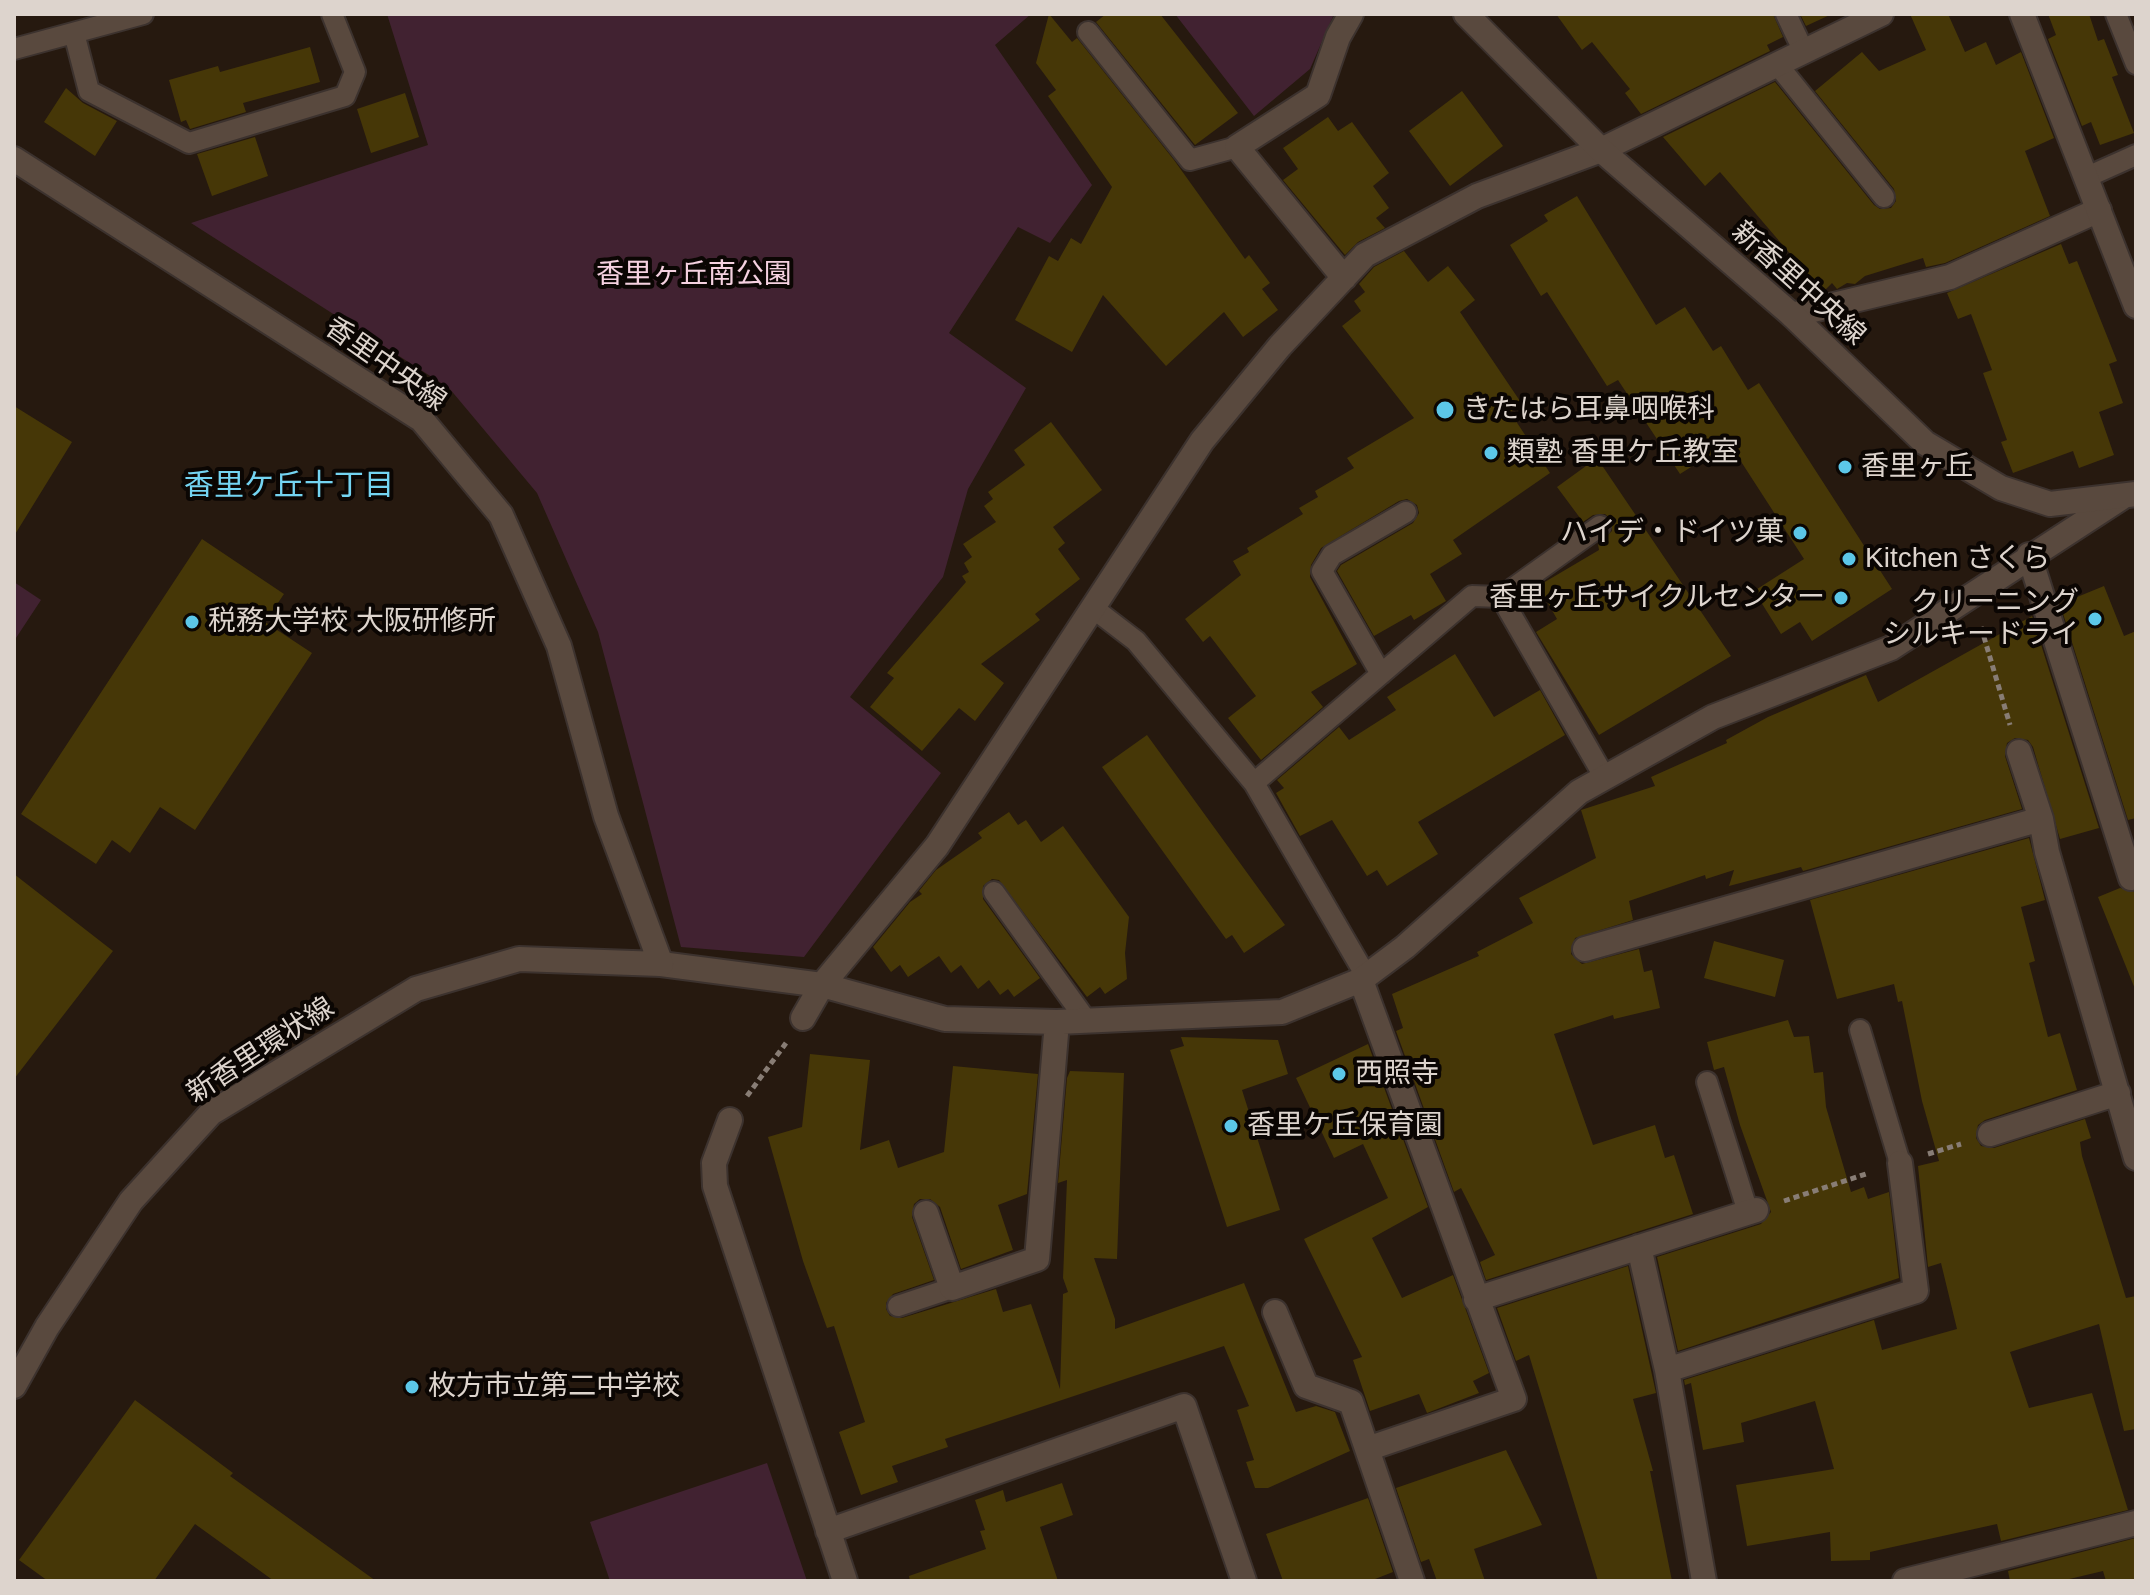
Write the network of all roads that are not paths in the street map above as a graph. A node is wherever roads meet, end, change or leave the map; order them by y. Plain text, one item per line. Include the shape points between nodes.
1 (143, 14) edge
2 (332, 14) edge
3 (1351, 14) edge
4 (1466, 14) edge
5 (1786, 14) edge
6 (1881, 14) edge
7 (2022, 14) edge
8 (2116, 14) edge
9 (1088, 32) dead end
10 (74, 33) junction
11 (14, 49) edge
12 (1804, 52) junction
13 (1777, 64) junction
14 (2136, 64) edge
15 (1237, 147) junction
16 (1601, 150) junction
17 (2136, 155) edge
18 (14, 159) edge
19 (2087, 177) junction
20 (1884, 197) dead end
21 (2099, 210) junction
22 (1344, 278) junction
23 (2136, 306) edge
24 (1792, 315) junction
25 (2129, 496) edge
26 (1406, 512) dead end
27 (1600, 526) dead end
28 (2029, 555) junction
29 (1501, 597) junction
30 (1093, 608) junction
31 (1381, 674) junction
32 (2019, 752) road end
33 (1605, 778) junction
34 (1254, 783) junction
35 (2041, 819) junction
36 (2131, 878) dead end
37 (994, 892) dead end
38 (1585, 949) dead end
39 (661, 964) junction
40 (1363, 978) junction
41 (822, 985) junction
42 (803, 1018) road end
43 (1086, 1020) junction
44 (1057, 1022) junction
45 (1860, 1030) dead end
46 (1707, 1082) dead end
47 (2118, 1093) junction
48 (730, 1120) road end
49 (1990, 1134) dead end
50 (2136, 1158) edge
51 (1900, 1163) joint
52 (1752, 1211) joint
53 (926, 1213) dead end
54 (1639, 1247) junction
55 (952, 1288) junction
56 (1476, 1299) junction
57 (898, 1306) dead end
58 (1275, 1312) dead end
59 (1667, 1370) junction
60 (14, 1386) edge
61 (1367, 1449) junction
62 (2136, 1523) edge
63 (828, 1531) junction
64 (845, 1581) edge
65 (1244, 1581) edge
66 (1412, 1581) edge
67 (1704, 1581) edge
68 (1905, 1581) edge

1 - 10 lane
2 - 10 lane via 355,72 345,96 189,143 89,91
3 - 15 street via 1318,95
4 - 16 street, 新香里中央線
5 - 12 lane
6 - 12 street
7 - 19 street
8 - 14 lane
9 - 15 lane via 1190,160
10 - 11 lane
12 - 13 street
13 - 16 street
13 - 20 lane
15 - 22 street
16 - 22 street via 1477,196 1365,255
16 - 24 street, 新香里中央線
17 - 19 lane
18 - 39 street, 香里中央線 via 422,420 501,515 559,646 606,816
19 - 21 street
21 - 23 street
21 - 24 street via 1950,277
22 - 30 street via 1202,441
24 - 25 street, 新香里中央線 via 1925,443 2001,488 2050,504
25 - 28 street, 新香里環状線
26 - 31 lane via 1332,555 1322,571
27 - 29 lane
28 - 33 street, 新香里環状線 via 1891,648 1713,717
28 - 36 street
29 - 31 lane via 1472,596
29 - 33 lane
30 - 34 lane via 1136,641
30 - 41 street via 937,846
31 - 34 lane
32 - 35 street
33 - 40 street, 新香里環状線 via 1579,792
34 - 40 lane
35 - 38 street
35 - 47 street
37 - 43 lane
39 - 41 street, 新香里環状線
39 - 60 street, 新香里環状線 via 519,959 416,989 211,1113 131,1201
40 - 43 street, 新香里環状線 via 1282,1012
40 - 56 street
41 - 42 street
41 - 44 street, 新香里環状線 via 945,1019
43 - 44 street, 新香里環状線
44 - 55 street via 1037,1259
45 - 51 lane
46 - 52 lane
47 - 49 street
47 - 50 street
48 - 63 street via 714,1163 715,1186
51 - 59 street via 1916,1291
52 - 54 street
53 - 55 street
54 - 56 street
54 - 59 street
55 - 57 lane
56 - 61 street via 1514,1399
58 - 61 street via 1306,1386 1351,1402
59 - 67 street
61 - 66 street
62 - 68 street
63 - 64 street
63 - 65 street via 1184,1406

